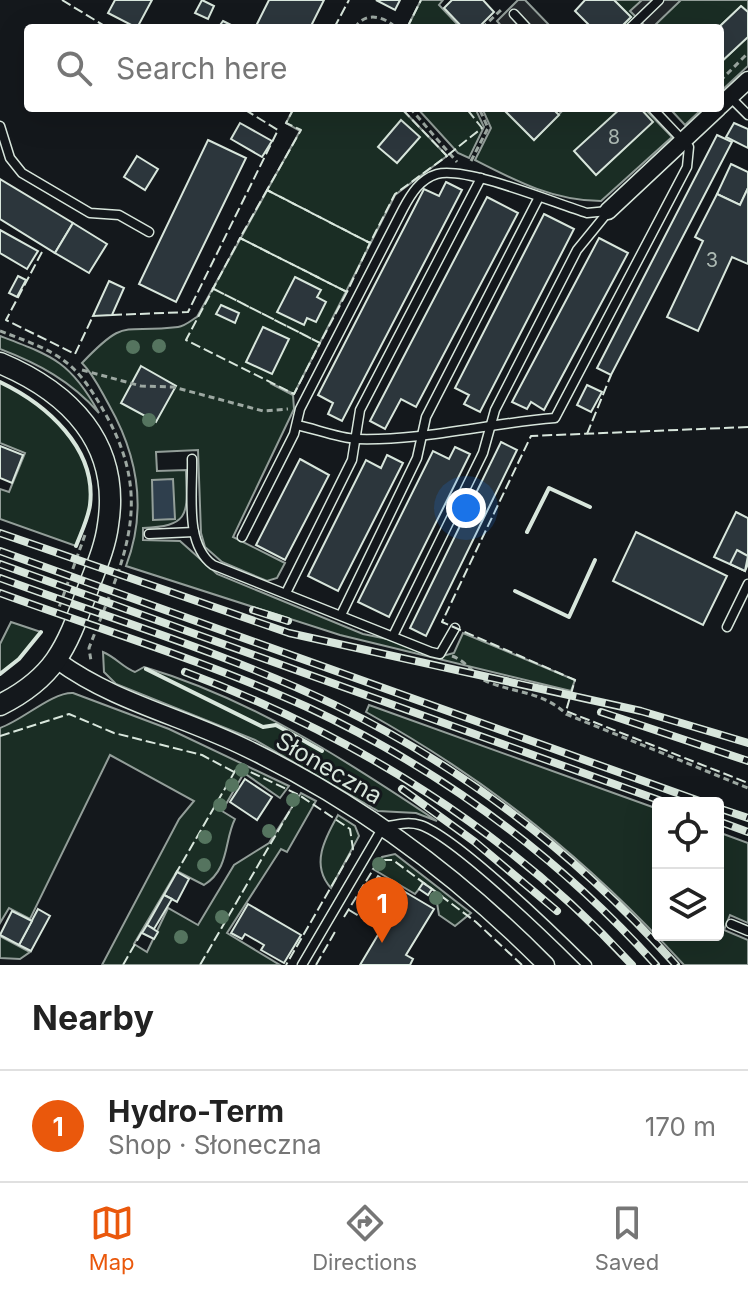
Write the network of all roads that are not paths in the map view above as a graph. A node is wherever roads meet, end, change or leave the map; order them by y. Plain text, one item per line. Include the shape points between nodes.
1 (659, 0) edge
2 (514, 14) dead end
3 (523, 24) edge
4 (634, 24) edge
5 (748, 80) edge
6 (724, 103) edge
7 (724, 104) edge
8 (656, 112) edge
9 (714, 112) edge
10 (748, 115) edge
11 (0, 126) edge
12 (684, 140) junction
13 (481, 178) junction
14 (538, 199) junction
15 (608, 211) junction
16 (149, 232) dead end
17 (0, 363) edge
18 (490, 423) junction
19 (297, 425) junction
20 (423, 435) junction
21 (355, 439) junction
22 (192, 459) dead end
23 (194, 532) junction
24 (149, 534) dead end
25 (242, 537) dead end
26 (748, 584) edge
27 (287, 591) junction
28 (342, 613) junction
29 (727, 627) dead end
30 (455, 628) dead end
31 (393, 636) junction
32 (58, 661) junction
33 (0, 705) edge
34 (383, 827) junction
35 (731, 924) dead end
36 (748, 931) edge
37 (302, 965) edge
38 (546, 965) edge
39 (587, 965) edge

1 - 4 lane
2 - 3 lane
5 - 6 street
7 - 10 lane
8 - 12 lane
9 - 12 street
11 - 16 lane via 10,158 22,173 90,213 119,215
12 - 15 street
12 - 18 lane via 691,155 687,167 555,418
13 - 14 lane
13 - 19 lane via 435,174 410,195 300,409
13 - 21 lane via 360,410
14 - 15 lane via 587,213
14 - 20 lane via 426,417
15 - 18 lane via 577,250
17 - 32 street via 38,380 65,400 87,426 107,473 105,540
18 - 20 lane
18 - 31 lane via 483,453
19 - 21 lane
19 - 25 lane
20 - 21 lane
20 - 28 lane via 417,458
21 - 27 lane via 352,460
22 - 23 lane
23 - 24 lane
23 - 27 lane via 201,553 213,565
26 - 29 lane
27 - 28 lane
28 - 31 lane
30 - 31 lane via 440,654
32 - 33 street via 31,687
32 - 34 street, Słoneczna via 101,689 209,730 282,766
34 - 37 lane
34 - 38 street, Słoneczna via 465,889
34 - 39 lane via 410,823 431,831
35 - 36 lane

